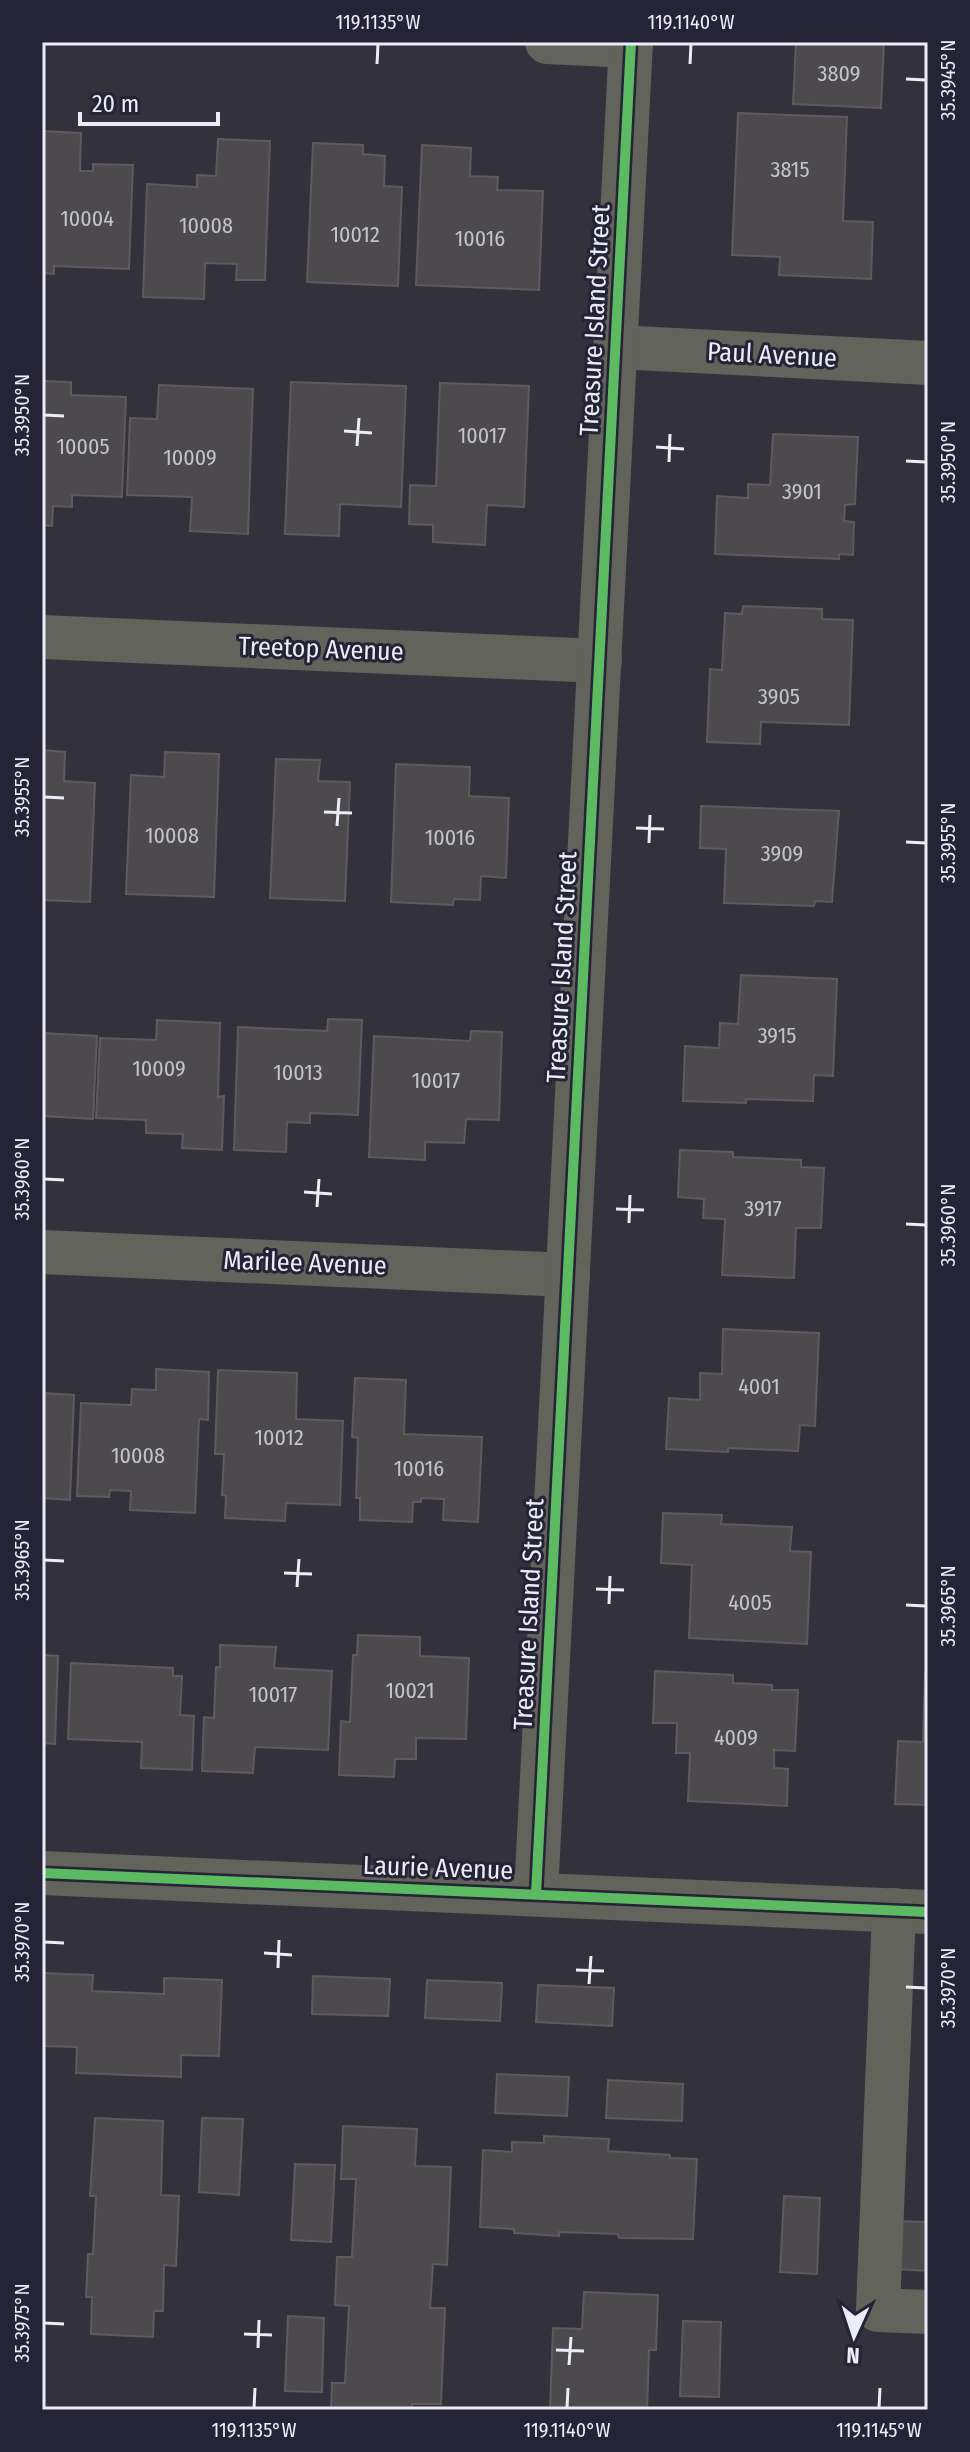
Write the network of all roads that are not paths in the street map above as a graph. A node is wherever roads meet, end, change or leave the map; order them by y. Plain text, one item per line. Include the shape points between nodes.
1 (547, 42) edge
2 (631, 44) edge
3 (616, 347) junction
4 (928, 363) edge
5 (42, 637) edge
6 (600, 661) junction
7 (42, 1252) edge
8 (568, 1275) junction
9 (42, 1873) edge
10 (536, 1894) junction
11 (911, 1911) edge
12 (928, 2312) edge

1 - 2 street
2 - 3 street, Treasure Island Street
3 - 4 street, Paul Avenue
3 - 6 street, Treasure Island Street
5 - 6 street, Treetop Avenue
6 - 8 street, Treasure Island Street
7 - 8 street, Marilee Avenue
8 - 10 street, Treasure Island Street
9 - 10 street, Laurie Avenue
10 - 11 street, Laurie Avenue
11 - 12 street via 878,2310

